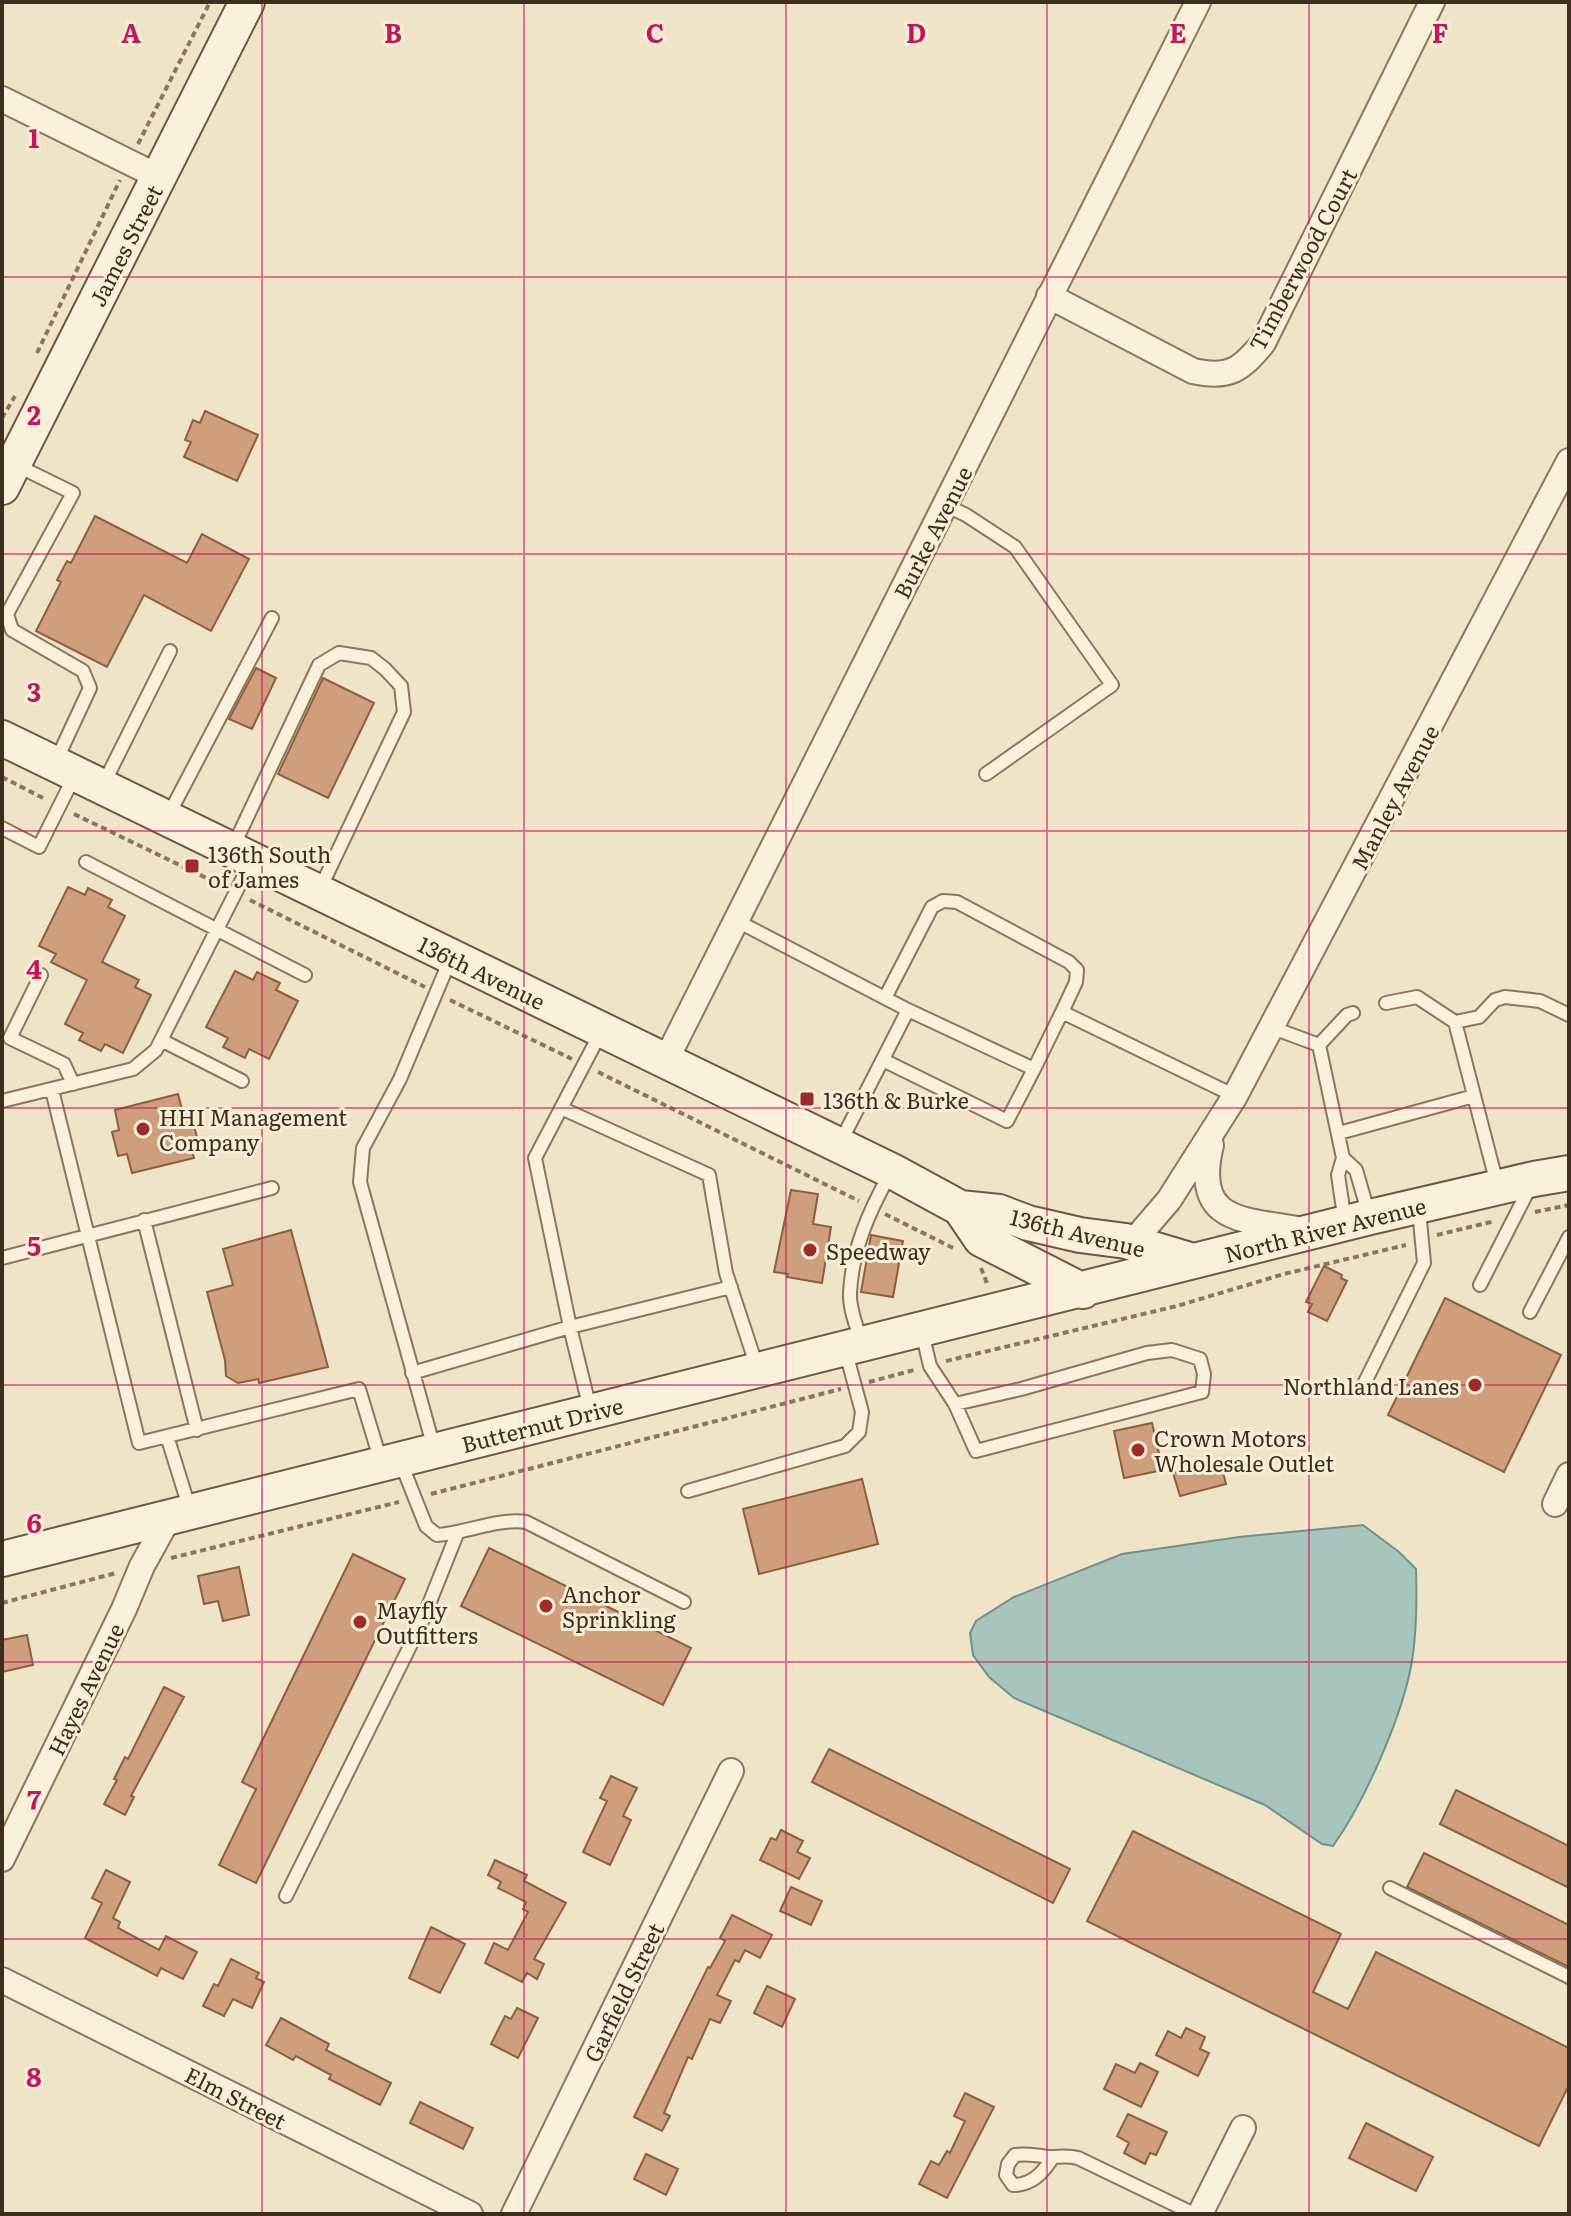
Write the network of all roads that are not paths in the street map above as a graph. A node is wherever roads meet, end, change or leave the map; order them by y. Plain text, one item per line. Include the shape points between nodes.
1 (247, 2) edge
2 (1198, 2) edge
3 (1432, 2) edge
4 (2, 99) edge
5 (144, 169) junction
6 (1049, 296) junction
7 (1569, 461) edge
8 (8, 476) edge
9 (945, 505) junction
10 (272, 618) dead end
11 (170, 651) dead end
12 (2, 738) edge
13 (986, 774) dead end
14 (77, 775) junction
15 (166, 819) junction
16 (2, 828) edge
17 (242, 855) junction
18 (86, 862) dead end
19 (319, 892) junction
20 (737, 921) junction
21 (216, 930) junction
22 (451, 957) junction
23 (41, 975) dead end
24 (305, 975) dead end
25 (885, 998) junction
26 (1386, 1003) dead end
27 (908, 1010) junction
28 (1062, 1012) junction
29 (1353, 1013) dead end
30 (1569, 1015) edge
31 (1455, 1022) junction
32 (1273, 1028) junction
33 (602, 1031) junction
34 (161, 1040) junction
35 (1319, 1045) junction
36 (883, 1060) junction
37 (665, 1062) junction
38 (1034, 1069) junction
39 (242, 1081) dead end
40 (73, 1084) junction
41 (52, 1090) junction
42 (1235, 1096) junction
43 (1474, 1096) junction
44 (2, 1101) edge
45 (561, 1108) junction
46 (1214, 1131) junction
47 (1339, 1133) junction
48 (839, 1146) junction
49 (1343, 1158) junction
50 (892, 1171) junction
51 (1560, 1177) edge
52 (1498, 1187) junction
53 (272, 1188) dead end
54 (1418, 1206) junction
55 (960, 1208) junction
56 (144, 1220) junction
57 (1343, 1225) junction
58 (88, 1235) junction
59 (1569, 1237) edge
60 (1132, 1243) junction
61 (2, 1258) edge
62 (1195, 1262) junction
63 (1480, 1285) dead end
64 (731, 1287) junction
65 (1083, 1291) junction
66 (1530, 1312) dead end
67 (570, 1327) junction
68 (921, 1328) junction
69 (853, 1346) junction
70 (758, 1370) junction
71 (412, 1373) junction
72 (1362, 1388) dead end
73 (955, 1404) junction
74 (590, 1412) junction
75 (197, 1430) junction
76 (167, 1436) junction
77 (435, 1451) junction
78 (391, 1462) junction
79 (1569, 1475) edge
80 (688, 1491) dead end
81 (1555, 1504) dead end
82 (180, 1516) junction
83 (457, 1534) junction
84 (2, 1559) edge
85 (684, 1602) dead end
86 (731, 1771) dead end
87 (2, 1859) edge
88 (1390, 1888) dead end
89 (286, 1896) dead end
90 (1569, 1977) edge
91 (2, 1980) edge
92 (1243, 2128) dead end
93 (1053, 2157) dead end
94 (470, 2214) edge
95 (514, 2214) edge
96 (1197, 2214) edge

1 - 5 street, James Street
2 - 6 street, Burke Avenue
3 - 6 street, Timberwood Court via 1263,343 1231,373 1193,371
4 - 5 street
5 - 8 street, James Street
6 - 9 street, Burke Avenue
7 - 32 street, Manley Avenue
8 - 14 lane via 73,493 7,614 12,630 83,671 90,688
9 - 13 lane via 1015,547 1112,685
9 - 20 street, Burke Avenue
10 - 15 lane
11 - 14 lane
12 - 14 street, 136th Avenue
14 - 15 street, 136th Avenue
14 - 16 lane via 39,847
15 - 17 street, 136th Avenue
17 - 19 street, 136th Avenue
17 - 19 lane via 319,665 339,653 371,658 401,686 404,712
17 - 21 lane via 235,892
18 - 21 lane
19 - 22 street, 136th Avenue
20 - 25 lane
20 - 37 street, Burke Avenue
21 - 24 lane
21 - 34 lane
22 - 33 street, 136th Avenue
22 - 71 lane via 400,1079 363,1148 360,1182
23 - 40 lane via 10,1038 64,1064
25 - 27 lane
25 - 28 lane via 932,907 957,902 1077,970
26 - 31 lane via 1417,997
27 - 36 lane
27 - 38 lane
28 - 38 lane
28 - 42 lane
29 - 35 lane
30 - 31 lane via 1540,1001 1505,997 1479,1017
31 - 43 lane
32 - 35 lane
32 - 42 street, Manley Avenue
33 - 37 street, 136th Avenue
33 - 45 lane
34 - 39 lane
34 - 40 lane via 133,1069
35 - 47 lane
36 - 38 lane via 1007,1121
36 - 48 lane
37 - 48 street, 136th Avenue
40 - 41 lane
41 - 44 lane
41 - 58 lane
42 - 46 street, Manley Avenue
43 - 47 lane
43 - 52 lane
45 - 64 lane via 709,1175
45 - 67 lane via 535,1158
46 - 57 street, Manley Avenue via 1205,1177 1216,1205 1228,1214
46 - 60 street, Manley Avenue via 1159,1215
47 - 49 lane
48 - 50 street, 136th Avenue
49 - 57 lane via 1338,1175
49 - 57 lane via 1356,1170
50 - 55 street, 136th Avenue
50 - 69 lane via 861,1232 850,1295
51 - 52 street, North River Avenue
51 - 63 lane via 1516,1216
52 - 54 street, North River Avenue
53 - 56 lane
54 - 57 street, North River Avenue
54 - 72 lane via 1424,1263
55 - 60 street, 136th Avenue
55 - 65 street, 136th Avenue via 981,1239
56 - 58 lane
56 - 75 lane
57 - 62 street, North River Avenue
58 - 61 lane
58 - 76 lane via 139,1443
59 - 66 lane
60 - 62 street, 136th Avenue
62 - 65 street, North River Avenue
64 - 67 lane
64 - 70 lane
65 - 68 street, Butternut Drive
67 - 71 lane
67 - 74 lane
68 - 69 street, Butternut Drive
68 - 73 lane via 930,1366
69 - 70 street, Butternut Drive
69 - 80 lane via 862,1412 859,1432 845,1446
70 - 74 street, Butternut Drive
71 - 77 lane
73 - 73 lane via 976,1451 1202,1392 1204,1374 1200,1359 1172,1350 1147,1353
74 - 77 street, Butternut Drive
75 - 76 lane
75 - 78 lane via 359,1389
76 - 82 lane
77 - 78 street, Butternut Drive
78 - 82 street, Butternut Drive
78 - 83 lane via 416,1498 426,1526 437,1535
79 - 81 street
82 - 84 street, Butternut Drive
82 - 87 street, Hayes Avenue via 142,1566
83 - 85 lane via 511,1520 526,1522
83 - 89 lane via 421,1624
86 - 95 street, Garfield Street
88 - 90 lane
91 - 94 street, Elm Street
92 - 96 street
93 - 96 lane via 1078,2158

